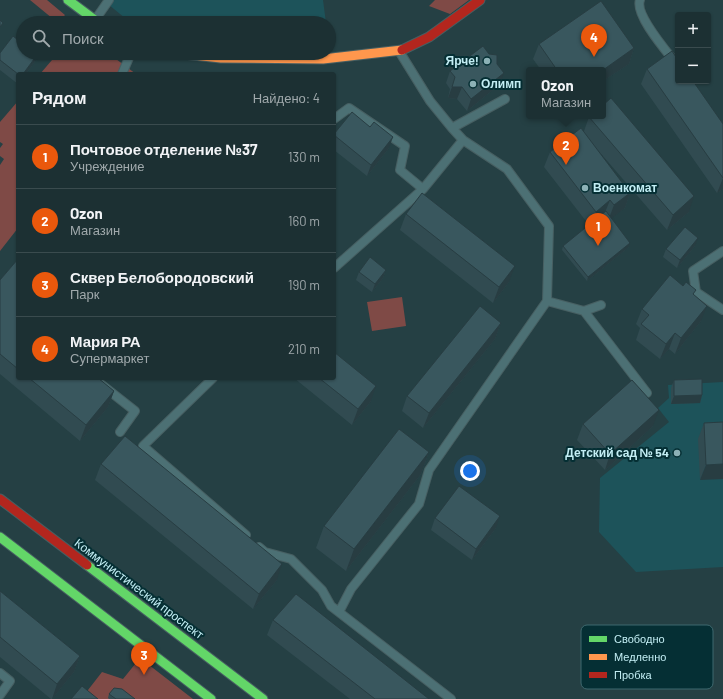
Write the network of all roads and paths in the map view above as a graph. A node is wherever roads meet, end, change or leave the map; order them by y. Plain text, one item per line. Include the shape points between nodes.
1 (68, 0) edge
2 (109, 0) edge
3 (480, 0) edge
4 (640, 0) edge
5 (89, 16) edge
6 (100, 16) edge
7 (399, 51) junction
8 (336, 58) edge
9 (129, 60) edge
10 (675, 62) edge
11 (123, 72) edge
12 (505, 99) dead end
13 (336, 118) edge
14 (452, 128) junction
15 (463, 140) junction
16 (423, 189) junction
17 (723, 251) edge
18 (336, 266) edge
19 (547, 301) junction
20 (601, 305) dead end
21 (723, 310) edge
22 (584, 311) junction
23 (96, 380) edge
24 (211, 380) edge
25 (647, 393) dead end
26 (120, 432) dead end
27 (0, 499) edge
28 (0, 537) edge
29 (339, 612) junction
30 (0, 673) edge
31 (0, 695) edge
32 (211, 699) edge
33 (262, 699) edge
34 (451, 699) edge

1 - 5 main road
2 - 6 lane
3 - 7 main road via 429,37
4 - 10 lane via 639,8 648,27
7 - 8 main road
7 - 14 lane via 430,101
9 - 11 lane
12 - 14 lane
13 - 16 lane via 349,108 405,146 400,170
14 - 15 lane
15 - 16 lane
15 - 19 lane via 507,170 549,226
16 - 18 lane
17 - 21 lane via 693,271 696,292
19 - 22 lane
19 - 29 lane via 428,470 419,504 351,589
20 - 22 lane
22 - 25 lane
23 - 26 lane via 135,411
24 - 29 lane via 143,446 265,552 291,559 322,590 331,606
27 - 33 main road, Коммунистический проспект
28 - 32 main road
29 - 34 lane
30 - 31 lane via 10,681

